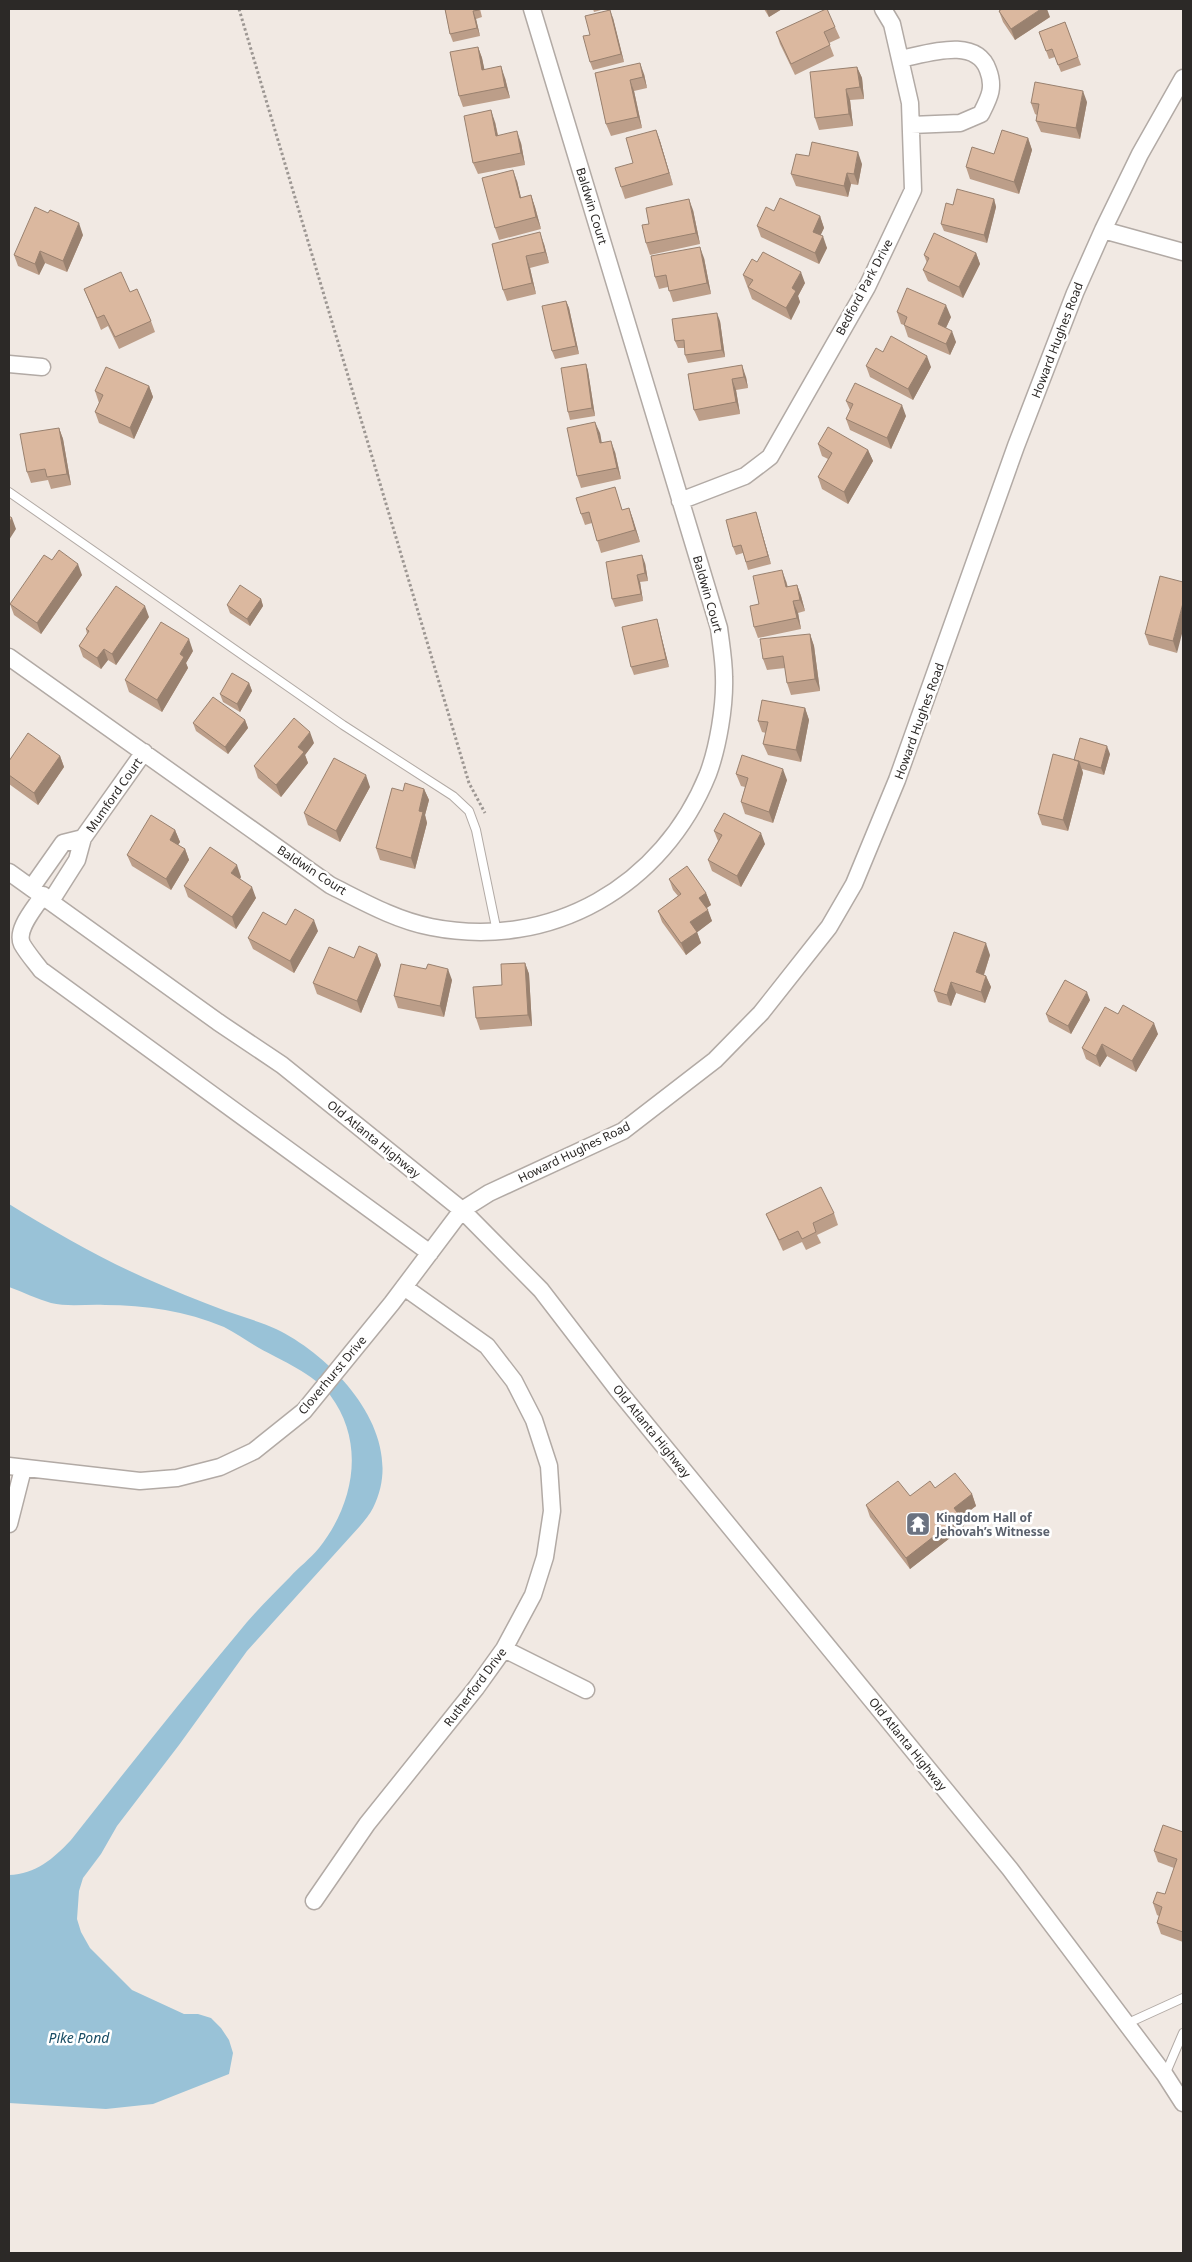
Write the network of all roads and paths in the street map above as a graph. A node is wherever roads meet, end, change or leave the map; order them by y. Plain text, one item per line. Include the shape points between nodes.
1 (239, 9) edge
2 (532, 9) edge
3 (883, 9) edge
4 (900, 59) junction
5 (1183, 78) edge
6 (911, 125) junction
7 (1103, 230) junction
8 (1183, 252) edge
9 (9, 364) edge
10 (42, 366) dead end
11 (9, 492) edge
12 (680, 501) junction
13 (9, 656) edge
14 (144, 752) junction
15 (486, 818) dead end
16 (83, 838) junction
17 (9, 872) edge
18 (42, 894) junction
19 (497, 932) junction
20 (462, 1210) junction
21 (430, 1253) junction
22 (404, 1287) junction
23 (16, 1468) edge
24 (9, 1524) edge
25 (504, 1649) junction
26 (586, 1690) dead end
27 (314, 1901) dead end
28 (1183, 1998) edge
29 (1126, 2024) junction
30 (1183, 2033) edge
31 (1164, 2075) junction
32 (1183, 2103) edge

1 - 15 path via 469,783 484,808
2 - 12 street, Baldwin Court
3 - 4 street, Bedford Park Drive via 892,24
4 - 6 street, Bedford Park Drive via 910,103
4 - 6 street via 953,50 972,51 986,63 992,81 981,114 960,123
5 - 7 street, Howard Hughes Road via 1140,154
6 - 12 street, Bedford Park Drive via 913,190 867,287 770,457 745,476
7 - 8 street
7 - 20 street, Howard Hughes Road via 1016,446 897,780 854,884 829,927 761,1013 715,1060 671,1096 623,1131 489,1193
9 - 10 street
11 - 19 lane via 343,725 452,796 469,811 476,830
12 - 19 street, Baldwin Court via 719,628 724,677 720,726 708,772 687,818 658,855 627,882 584,910 548,923
13 - 14 street, Baldwin Court
14 - 16 street, Mumford Court
14 - 19 street, Baldwin Court via 330,885 376,909 430,927
16 - 18 street, Mumford Court via 77,860
16 - 18 street, Mumford Court via 63,843
17 - 18 street, Old Atlanta Highway
18 - 20 street, Old Atlanta Highway via 218,1022 282,1064
18 - 21 street via 21,937 22,944 41,970
20 - 21 street, Cloverhurst Drive
20 - 29 street, Old Atlanta Highway via 541,1290 617,1389 1010,1869
21 - 22 street, Cloverhurst Drive
22 - 23 street, Cloverhurst Drive via 304,1411 254,1451 220,1467 178,1478 140,1481
22 - 25 street, Rutherford Drive via 487,1346 514,1381 534,1420 549,1466 552,1511 545,1557 533,1595
23 - 24 street
25 - 26 street
25 - 27 street, Rutherford Drive via 367,1824
28 - 29 lane
29 - 31 street, Old Atlanta Highway
30 - 31 lane
31 - 32 street, Old Atlanta Highway

